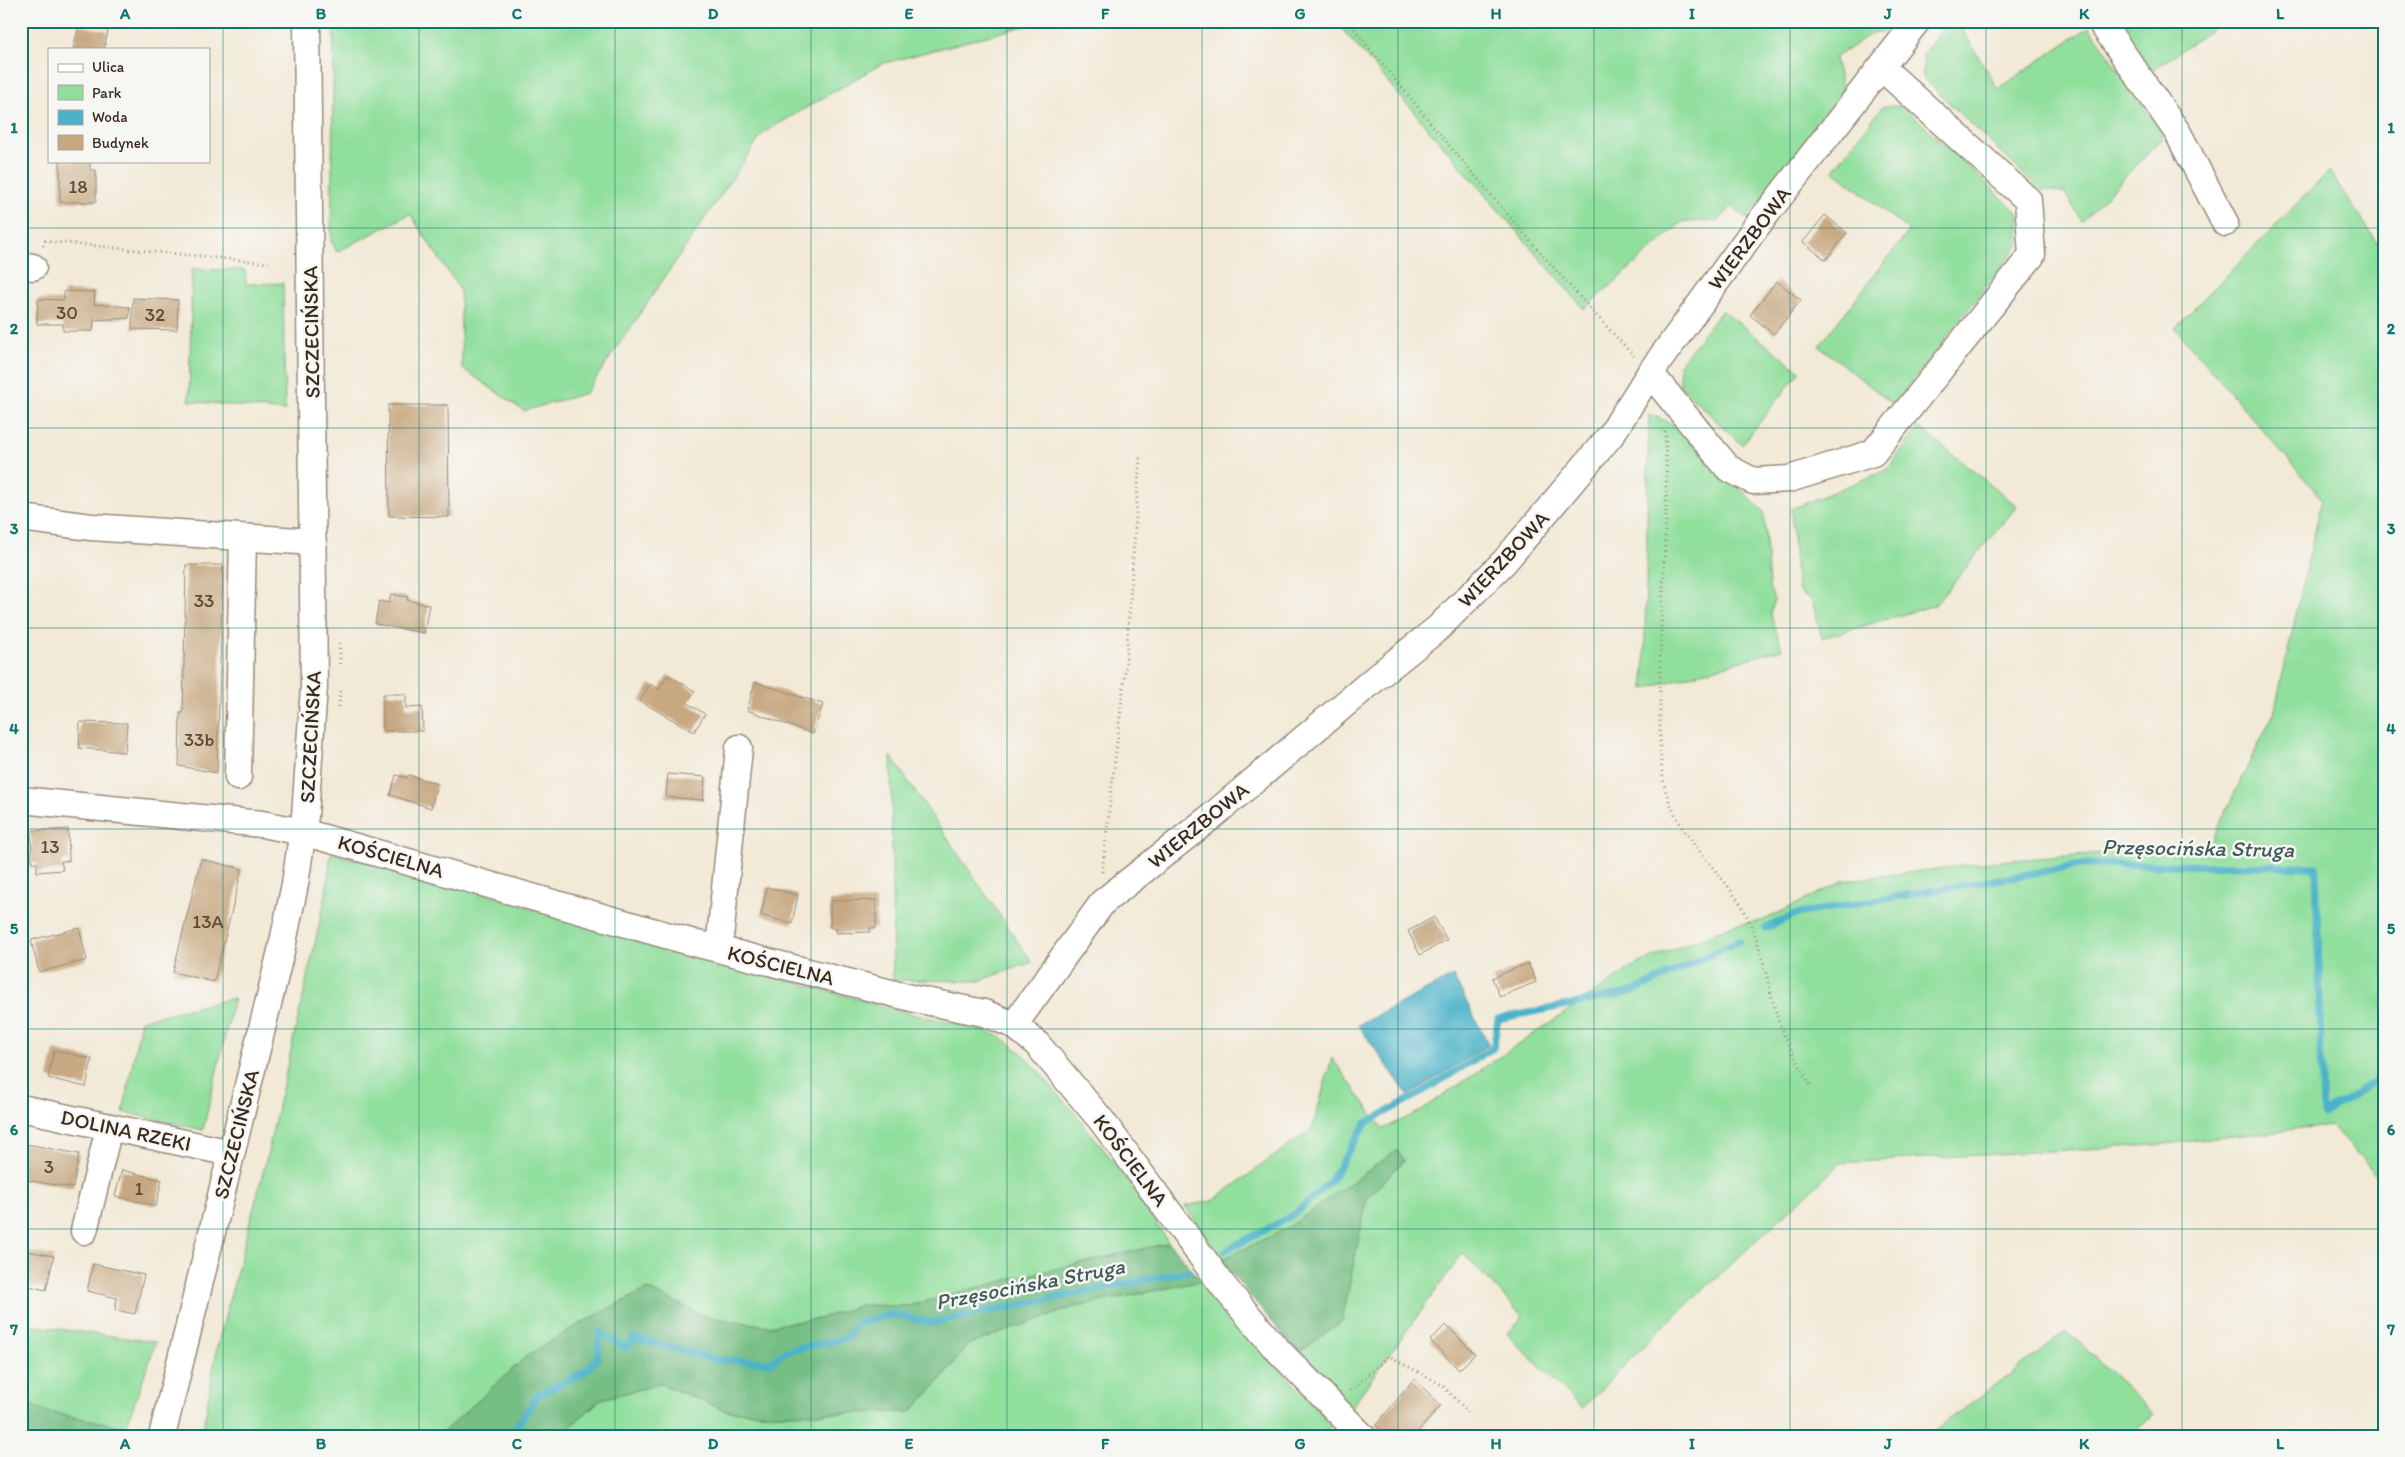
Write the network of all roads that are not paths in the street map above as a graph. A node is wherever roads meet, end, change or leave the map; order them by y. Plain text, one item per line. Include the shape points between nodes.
1 (307, 21) edge
2 (1917, 21) edge
3 (2100, 21) edge
4 (1881, 66) junction
5 (2225, 223) dead end
6 (1650, 373) junction
7 (21, 518) edge
8 (243, 538) junction
9 (313, 542) junction
10 (739, 748) dead end
11 (238, 777) dead end
12 (21, 800) edge
13 (303, 832) junction
14 (719, 949) junction
15 (1014, 1025) junction
16 (21, 1108) edge
17 (110, 1128) junction
18 (232, 1154) junction
19 (84, 1231) dead end
20 (162, 1436) edge
21 (1362, 1436) edge

1 - 9 street, SZCZECIŃSKA
2 - 4 street, WIERZBOWA
3 - 5 street via 2178,133
4 - 6 street, WIERZBOWA via 1756,227
4 - 6 street via 2028,200 2032,255 1873,453 1789,479 1753,481 1728,468
6 - 15 street, WIERZBOWA via 1611,435 1504,562 1438,628 1103,902
7 - 8 street via 91,527
8 - 9 street
8 - 11 street
9 - 13 street, SZCZECIŃSKA via 314,688
10 - 14 street
12 - 13 street, KOŚCIELNA via 262,824
13 - 14 street, KOŚCIELNA
13 - 18 street, SZCZECIŃSKA via 285,932
14 - 15 street, KOŚCIELNA via 915,999 984,1012
15 - 21 street, KOŚCIELNA via 1037,1044 1102,1121 1224,1287 1273,1345
16 - 17 street, DOLINA RZEKI
17 - 18 street, DOLINA RZEKI
17 - 19 street
18 - 20 street, SZCZECIŃSKA

